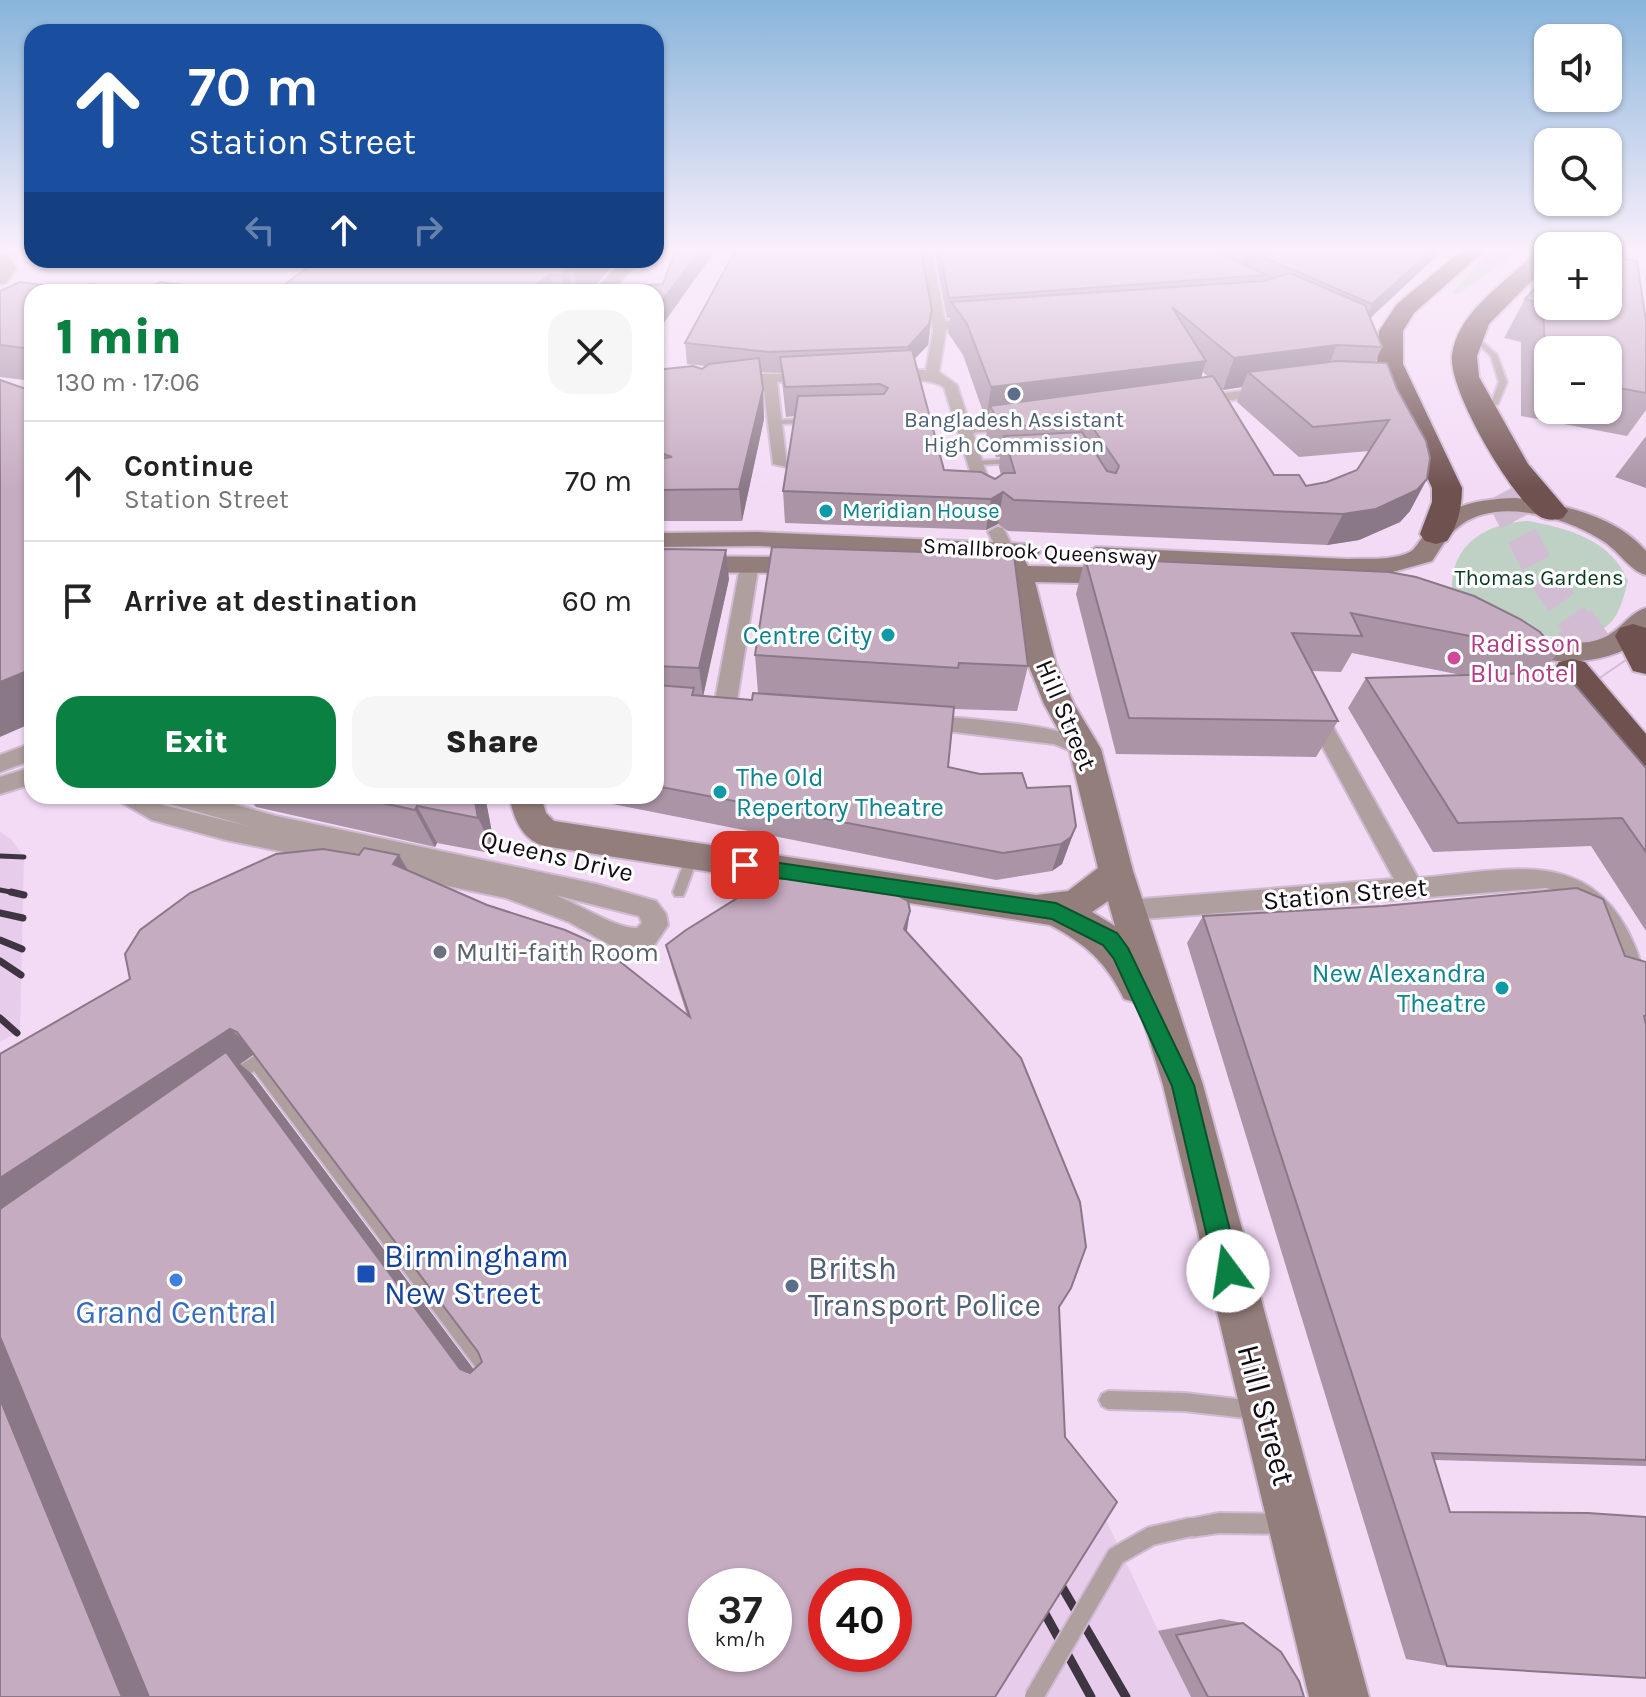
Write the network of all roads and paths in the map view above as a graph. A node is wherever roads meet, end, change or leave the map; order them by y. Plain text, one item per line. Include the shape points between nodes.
1 (938, 330) edge
2 (1392, 330) edge
3 (1421, 330) edge
4 (1449, 330) edge
5 (1472, 330) edge
6 (932, 374) junction
7 (871, 375) edge
8 (713, 377) edge
9 (825, 377) edge
10 (770, 380) junction
11 (1294, 388) edge
12 (1176, 404) edge
13 (824, 421) edge
14 (1037, 421) edge
15 (776, 422) junction
16 (962, 424) junction
17 (1020, 461) edge
18 (976, 463) junction
19 (781, 464) dead end
20 (1472, 490) tunnel mouth
21 (1500, 494) tunnel mouth
22 (988, 503) edge
23 (1552, 511) junction
24 (1590, 523) junction
25 (1646, 537) edge
26 (664, 540) edge
27 (1429, 545) junction
28 (1008, 552) junction
29 (664, 557) edge
30 (750, 562) junction
31 (664, 564) edge
32 (1646, 567) edge
33 (1424, 585) edge
34 (1397, 592) edge
35 (1507, 644) joint
36 (1634, 647) edge
37 (1572, 671) tunnel mouth
38 (1299, 685) edge
39 (697, 705) edge
40 (1646, 713) edge
41 (903, 721) edge
42 (1085, 749) junction
43 (24, 754) edge
44 (1646, 762) edge
45 (0, 764) edge
46 (24, 778) edge
47 (0, 786) edge
48 (141, 804) edge
49 (200, 804) edge
50 (527, 804) edge
51 (1646, 804) edge
52 (692, 857) junction
53 (1116, 871) junction
54 (1412, 889) junction
55 (679, 892) dead end
56 (1129, 910) junction
57 (1056, 911) junction
58 (1635, 995) edge
59 (1183, 1085) junction
60 (217, 1089) edge
61 (489, 1371) edge
62 (1108, 1400) dead end
63 (1266, 1411) junction
64 (1295, 1524) junction
65 (1034, 1697) edge
66 (1339, 1697) edge

1 - 6 street
2 - 27 highway via 1387,371 1447,488 1447,502
3 - 20 highway via 1412,363
4 - 21 highway via 1440,355 1443,370
5 - 23 highway via 1463,361 1466,377 1532,490
6 - 7 street
6 - 16 street via 950,385
8 - 10 street
9 - 10 street
10 - 15 street
11 - 12 street
13 - 15 lane
14 - 16 street
15 - 19 street
16 - 18 street
17 - 18 lane
18 - 22 street
23 - 24 street, Smallbrook Queensway
23 - 27 street, Smallbrook Queensway via 1477,509 1458,517
24 - 25 street
24 - 32 street via 1627,546
26 - 28 street, Smallbrook Queensway via 757,539
27 - 28 street, Smallbrook Queensway via 1389,565 1347,567
27 - 33 street via 1420,572
28 - 30 street, Smallbrook Queensway
28 - 34 street, Smallbrook Queensway
28 - 42 street, Hill Street via 1042,664
29 - 30 lane
30 - 31 street, Smallbrook Queensway
30 - 39 street via 732,707
35 - 36 street via 1555,651
35 - 51 highway
36 - 40 highway
37 - 44 highway
38 - 54 street
41 - 42 street via 1057,737
42 - 53 street, Hill Street
43 - 45 street
46 - 47 street
48 - 49 street, Queens Drive via 226,831 509,888 541,898 627,942 644,939 655,925 647,908 596,894
50 - 52 street via 544,833
52 - 55 lane
52 - 57 street via 797,878
53 - 56 street, Hill Street
53 - 57 street via 1098,893
54 - 56 street, Station Street
54 - 58 street, Station Street via 1524,878 1560,880 1600,906 1626,949
56 - 59 street, Hill Street
57 - 59 street, Hill Street via 1110,939 1121,954
59 - 63 street, Hill Street
60 - 61 lane via 256,1062
62 - 63 lane
63 - 64 street, Hill Street
64 - 65 lane, bridge via 1191,1527 1124,1549
64 - 66 street, Hill Street

